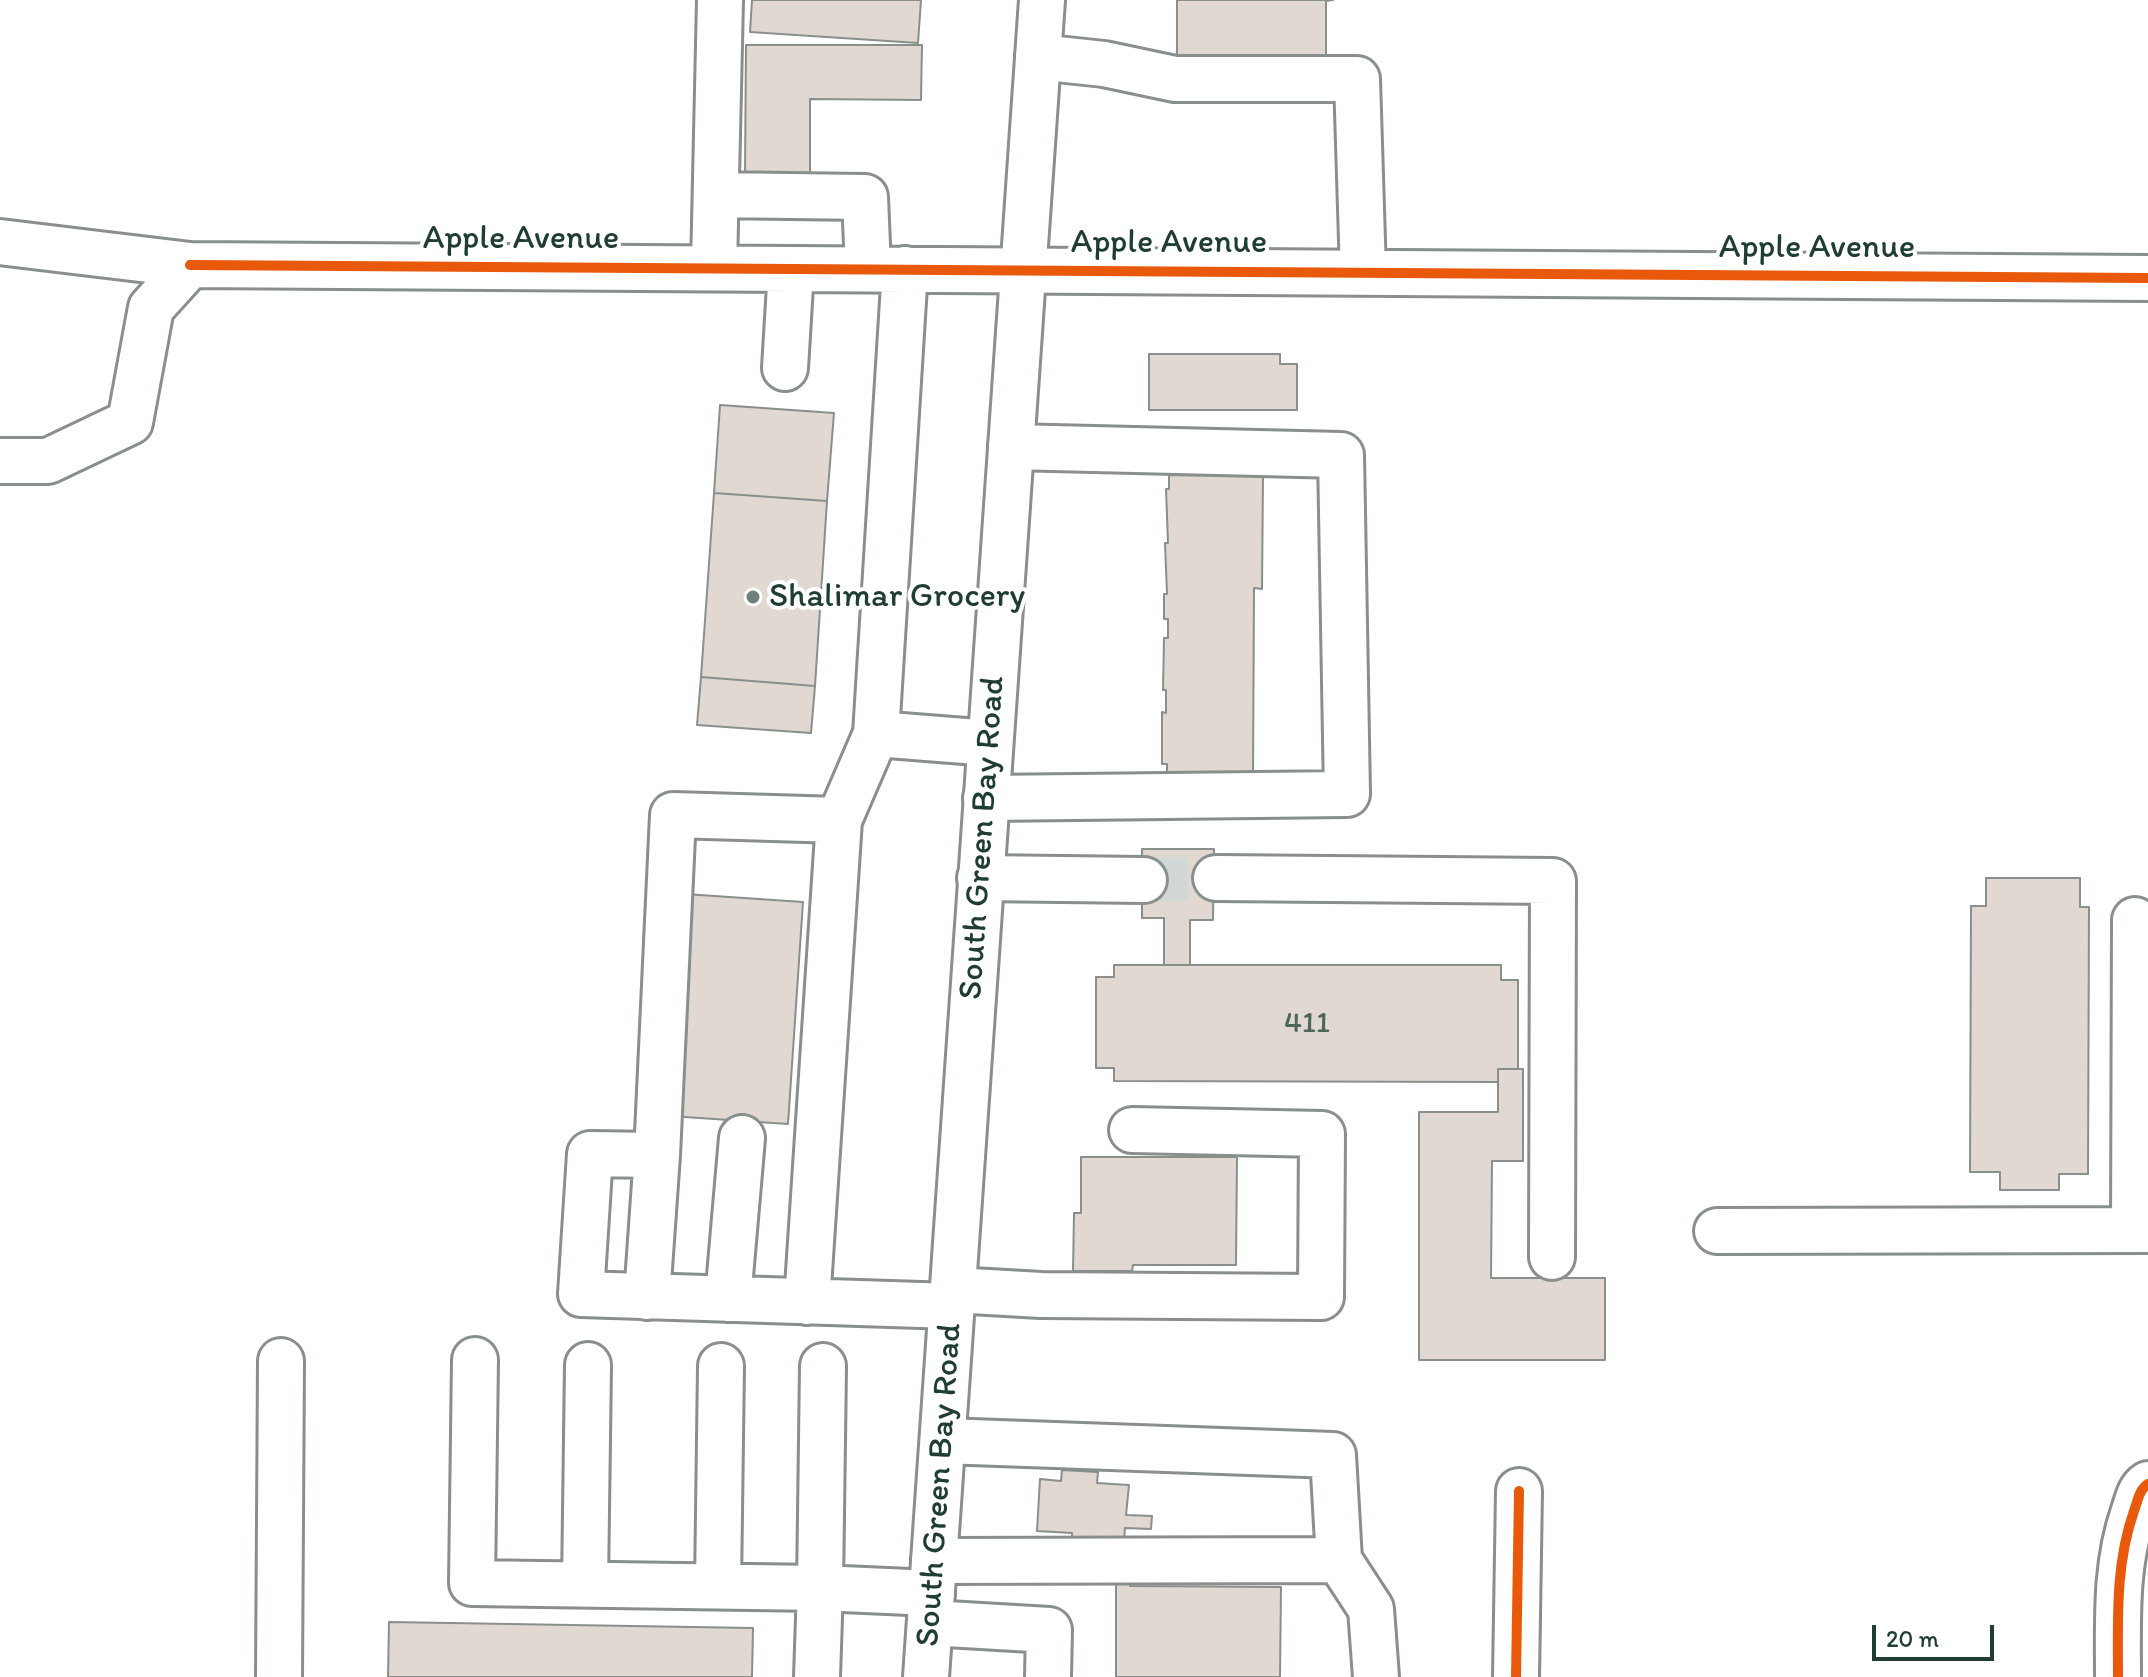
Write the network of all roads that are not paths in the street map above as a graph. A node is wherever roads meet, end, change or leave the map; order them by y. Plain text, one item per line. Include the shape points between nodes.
1 (720, 0) edge
2 (1042, 0) edge
3 (1038, 57) junction
4 (716, 195) junction
5 (0, 242) edge
6 (190, 265) junction
7 (714, 268) junction
8 (791, 269) junction
9 (887, 269) junction
10 (1024, 270) junction
11 (1363, 273) junction
12 (2148, 278) edge
13 (785, 368) dead end
14 (1011, 447) junction
15 (0, 461) edge
16 (876, 734) junction
17 (990, 743) junction
18 (986, 798) junction
19 (839, 820) junction
20 (980, 878) junction
21 (1216, 878) tunnel mouth
22 (1144, 880) tunnel mouth
23 (2135, 920) dead end
24 (1132, 1130) dead end
25 (742, 1138) dead end
26 (657, 1155) junction
27 (2141, 1230) edge
28 (1717, 1231) dead end
29 (1552, 1257) dead end
30 (647, 1297) junction
31 (953, 1298) junction
32 (728, 1299) junction
33 (807, 1302) junction
34 (475, 1360) dead end
35 (281, 1361) dead end
36 (588, 1365) dead end
37 (721, 1366) dead end
38 (823, 1366) dead end
39 (943, 1441) junction
40 (2148, 1484) edge
41 (1519, 1491) dead end
42 (1339, 1560) junction
43 (585, 1584) junction
44 (718, 1586) junction
45 (820, 1588) junction
46 (932, 1592) junction
47 (279, 1677) edge
48 (817, 1677) edge
49 (926, 1677) edge
50 (1048, 1677) edge
51 (1376, 1677) edge
52 (1516, 1677) edge
53 (2118, 1677) edge

1 - 4 street
2 - 3 street, South Green Bay Road
3 - 10 street, South Green Bay Road
3 - 11 street via 1175,79 1357,79
4 - 7 street
4 - 9 street via 865,197
5 - 6 street, Apple Avenue
6 - 7 street, Apple Avenue
6 - 15 street via 151,308 130,422 48,461
7 - 8 street, Apple Avenue
8 - 9 street, Apple Avenue
8 - 13 street
9 - 10 street, Apple Avenue
9 - 16 street
10 - 11 street, Apple Avenue
10 - 14 street, South Green Bay Road
11 - 12 street, Apple Avenue
14 - 17 street, South Green Bay Road
14 - 18 street via 1341,455 1347,794
16 - 17 street
16 - 19 street
17 - 18 street, South Green Bay Road
18 - 20 street, South Green Bay Road
19 - 26 street via 673,815
19 - 33 street
20 - 22 street
20 - 31 street, South Green Bay Road
21 - 29 street via 1553,881
23 - 27 street
24 - 31 street via 1322,1134 1321,1297
25 - 32 street
26 - 30 street
26 - 30 street via 590,1154 581,1294
27 - 28 street
30 - 32 street
31 - 33 street
31 - 39 street, South Green Bay Road
32 - 33 street
34 - 43 street via 472,1583
35 - 47 street
36 - 43 street
37 - 44 street
38 - 45 street
39 - 42 street via 1333,1455
39 - 46 street, South Green Bay Road
40 - 53 street via 2128,1528 2118,1579
41 - 52 street
42 - 46 street
42 - 51 street via 1371,1609
43 - 44 street
44 - 45 street
45 - 46 street
45 - 48 street
46 - 49 street, South Green Bay Road
46 - 50 street via 1049,1630

